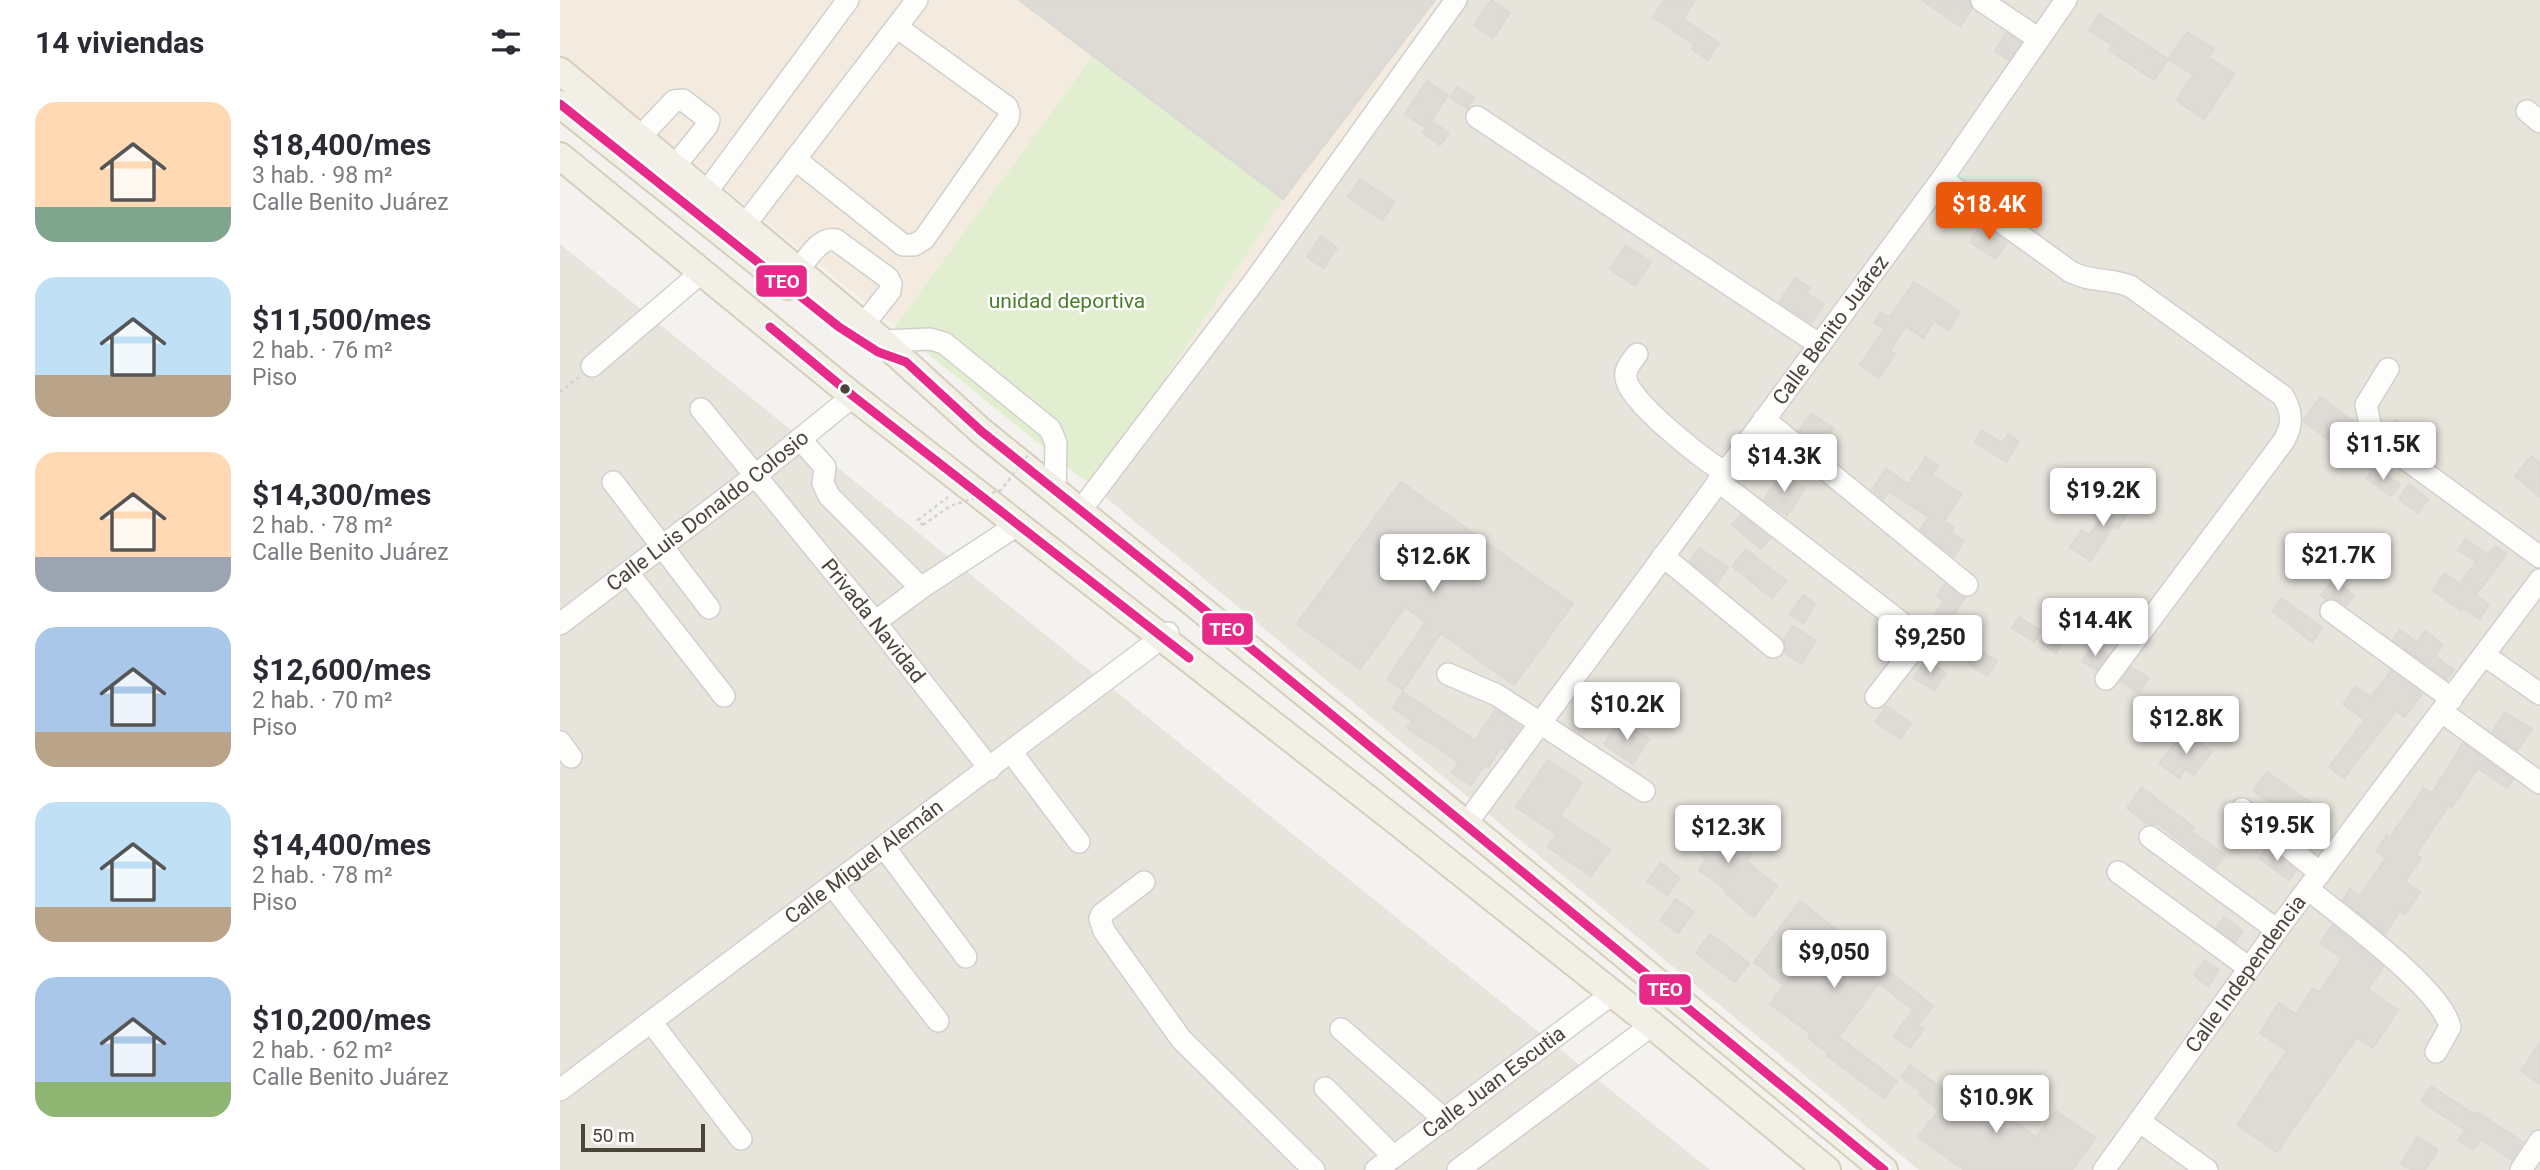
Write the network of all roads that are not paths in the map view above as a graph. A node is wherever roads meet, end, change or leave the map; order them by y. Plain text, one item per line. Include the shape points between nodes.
1 (848, 0) edge
2 (918, 0) edge
3 (1456, 0) edge
4 (2066, 0) edge
5 (1982, 1) edge
6 (898, 28) junction
7 (2039, 39) junction
8 (560, 71) edge
9 (560, 104) edge
10 (1477, 117) dead end
11 (560, 136) edge
12 (639, 138) junction
13 (795, 159) junction
14 (563, 163) edge
15 (674, 167) junction
16 (1941, 179) junction
17 (705, 194) junction
18 (744, 226) junction
19 (703, 271) junction
20 (798, 271) junction
21 (861, 331) junction
22 (1820, 345) junction
23 (1637, 354) dead end
24 (906, 362) junction
25 (592, 366) road end
26 (2388, 369) dead end
27 (853, 396) junction
28 (701, 410) dead end
29 (1764, 419) junction
30 (800, 439) junction
31 (756, 475) junction
32 (1721, 477) junction
33 (613, 482) dead end
34 (1055, 492) junction
35 (1080, 511) junction
36 (1017, 525) junction
37 (663, 546) junction
38 (1663, 556) junction
39 (2540, 557) edge
40 (628, 573) junction
41 (2540, 580) edge
42 (1967, 585) dead end
43 (921, 588) junction
44 (709, 608) dead end
45 (2331, 611) dead end
46 (564, 613) edge
47 (875, 622) junction
48 (1170, 641) junction
49 (1773, 647) dead end
50 (2484, 655) junction
51 (1448, 674) dead end
52 (2106, 679) dead end
53 (2540, 694) edge
54 (724, 696) dead end
55 (1876, 697) dead end
56 (2447, 705) junction
57 (1541, 721) junction
58 (1012, 753) junction
59 (990, 769) junction
60 (2540, 783) edge
61 (1644, 791) dead end
62 (2242, 809) dead end
63 (1466, 824) junction
64 (2150, 837) dead end
65 (1079, 842) dead end
66 (884, 847) junction
67 (2118, 872) dead end
68 (2314, 881) junction
69 (1144, 882) dead end
70 (833, 886) junction
71 (2277, 930) junction
72 (966, 957) dead end
73 (2249, 968) junction
74 (1612, 994) junction
75 (938, 1021) dead end
76 (651, 1022) junction
77 (1652, 1025) junction
78 (1341, 1029) dead end
79 (2436, 1052) dead end
80 (1325, 1088) dead end
81 (560, 1090) edge
82 (1445, 1120) junction
83 (2139, 1121) junction
84 (741, 1139) dead end
85 (2540, 1141) edge
86 (1394, 1157) junction
87 (1314, 1170) edge
88 (1376, 1170) edge
89 (1458, 1170) edge
90 (1826, 1170) edge
91 (1884, 1170) edge
92 (2104, 1170) edge
93 (2207, 1170) edge
94 (2521, 1170) edge

1 - 17 street
2 - 6 street
3 - 35 street via 1256,279
4 - 7 street, Calle Benito Juárez
5 - 7 street
6 - 13 street
6 - 13 street via 1007,107 1009,113 924,239 902,245
7 - 16 street, Calle Benito Juárez
8 - 12 main road
9 - 21 main road
10 - 22 street
11 - 48 main road via 1144,609
12 - 15 main road
12 - 15 street via 674,101 683,100 709,120
13 - 18 street
14 - 19 main road
15 - 17 main road
16 - 22 street, Calle Benito Juárez
16 - 52 street via 2081,277 2130,286 2283,396 2291,411 2283,442
17 - 18 main road
18 - 20 main road
19 - 25 street
19 - 27 main road
20 - 21 main road
20 - 21 street via 823,241 831,238 888,278 890,291
21 - 24 main road
21 - 24 main road via 878,352
21 - 34 street via 944,343 1050,429 1056,443
22 - 29 street, Calle Benito Juárez
23 - 32 street via 1625,381 1645,408
24 - 34 main road
26 - 39 street via 2365,405 2371,429
27 - 30 street, Calle Luis Donaldo Colosio
27 - 36 main road
28 - 31 street, Privada Navidad
29 - 32 street, Calle Benito Juárez
29 - 42 street
30 - 31 street, Calle Luis Donaldo Colosio
30 - 43 street via 825,467 823,483 829,496
31 - 37 street, Calle Luis Donaldo Colosio
31 - 47 street, Privada Navidad
32 - 38 street, Calle Benito Juárez
32 - 55 street via 1916,637 1915,647
33 - 37 street
34 - 35 main road
35 - 63 main road
36 - 43 street
36 - 48 main road
37 - 40 street, Calle Luis Donaldo Colosio
37 - 44 street
38 - 49 street
38 - 57 street, Calle Benito Juárez
40 - 46 street, Calle Luis Donaldo Colosio
40 - 54 street
41 - 50 street, Calle Independencia
43 - 47 street
45 - 56 street
47 - 59 street, Privada Navidad
48 - 58 street, Calle Miguel Alemán
48 - 74 main road
50 - 53 street
50 - 56 street, Calle Independencia
51 - 57 street
56 - 60 street
56 - 68 street, Calle Independencia
57 - 61 street
57 - 63 street, Calle Benito Juárez
58 - 59 street, Calle Miguel Alemán
58 - 65 street
59 - 66 street, Calle Miguel Alemán
62 - 68 street
63 - 91 main road
64 - 71 street
66 - 70 street, Calle Miguel Alemán
66 - 72 street
67 - 73 street
68 - 71 street, Calle Independencia
68 - 79 street via 2421,983 2447,1014 2450,1027
69 - 87 street via 1102,914 1101,926 1181,1039
70 - 75 street
70 - 76 street, Calle Miguel Alemán
71 - 73 street, Calle Independencia
73 - 83 street, Calle Independencia
74 - 77 main road
74 - 82 street, Calle Juan Escutia
76 - 81 street, Calle Miguel Alemán
76 - 84 street
77 - 89 street
77 - 90 main road
78 - 82 street
80 - 86 street
82 - 86 street, Calle Juan Escutia
83 - 92 street, Calle Independencia
83 - 93 street
85 - 94 street
86 - 88 street, Calle Juan Escutia

